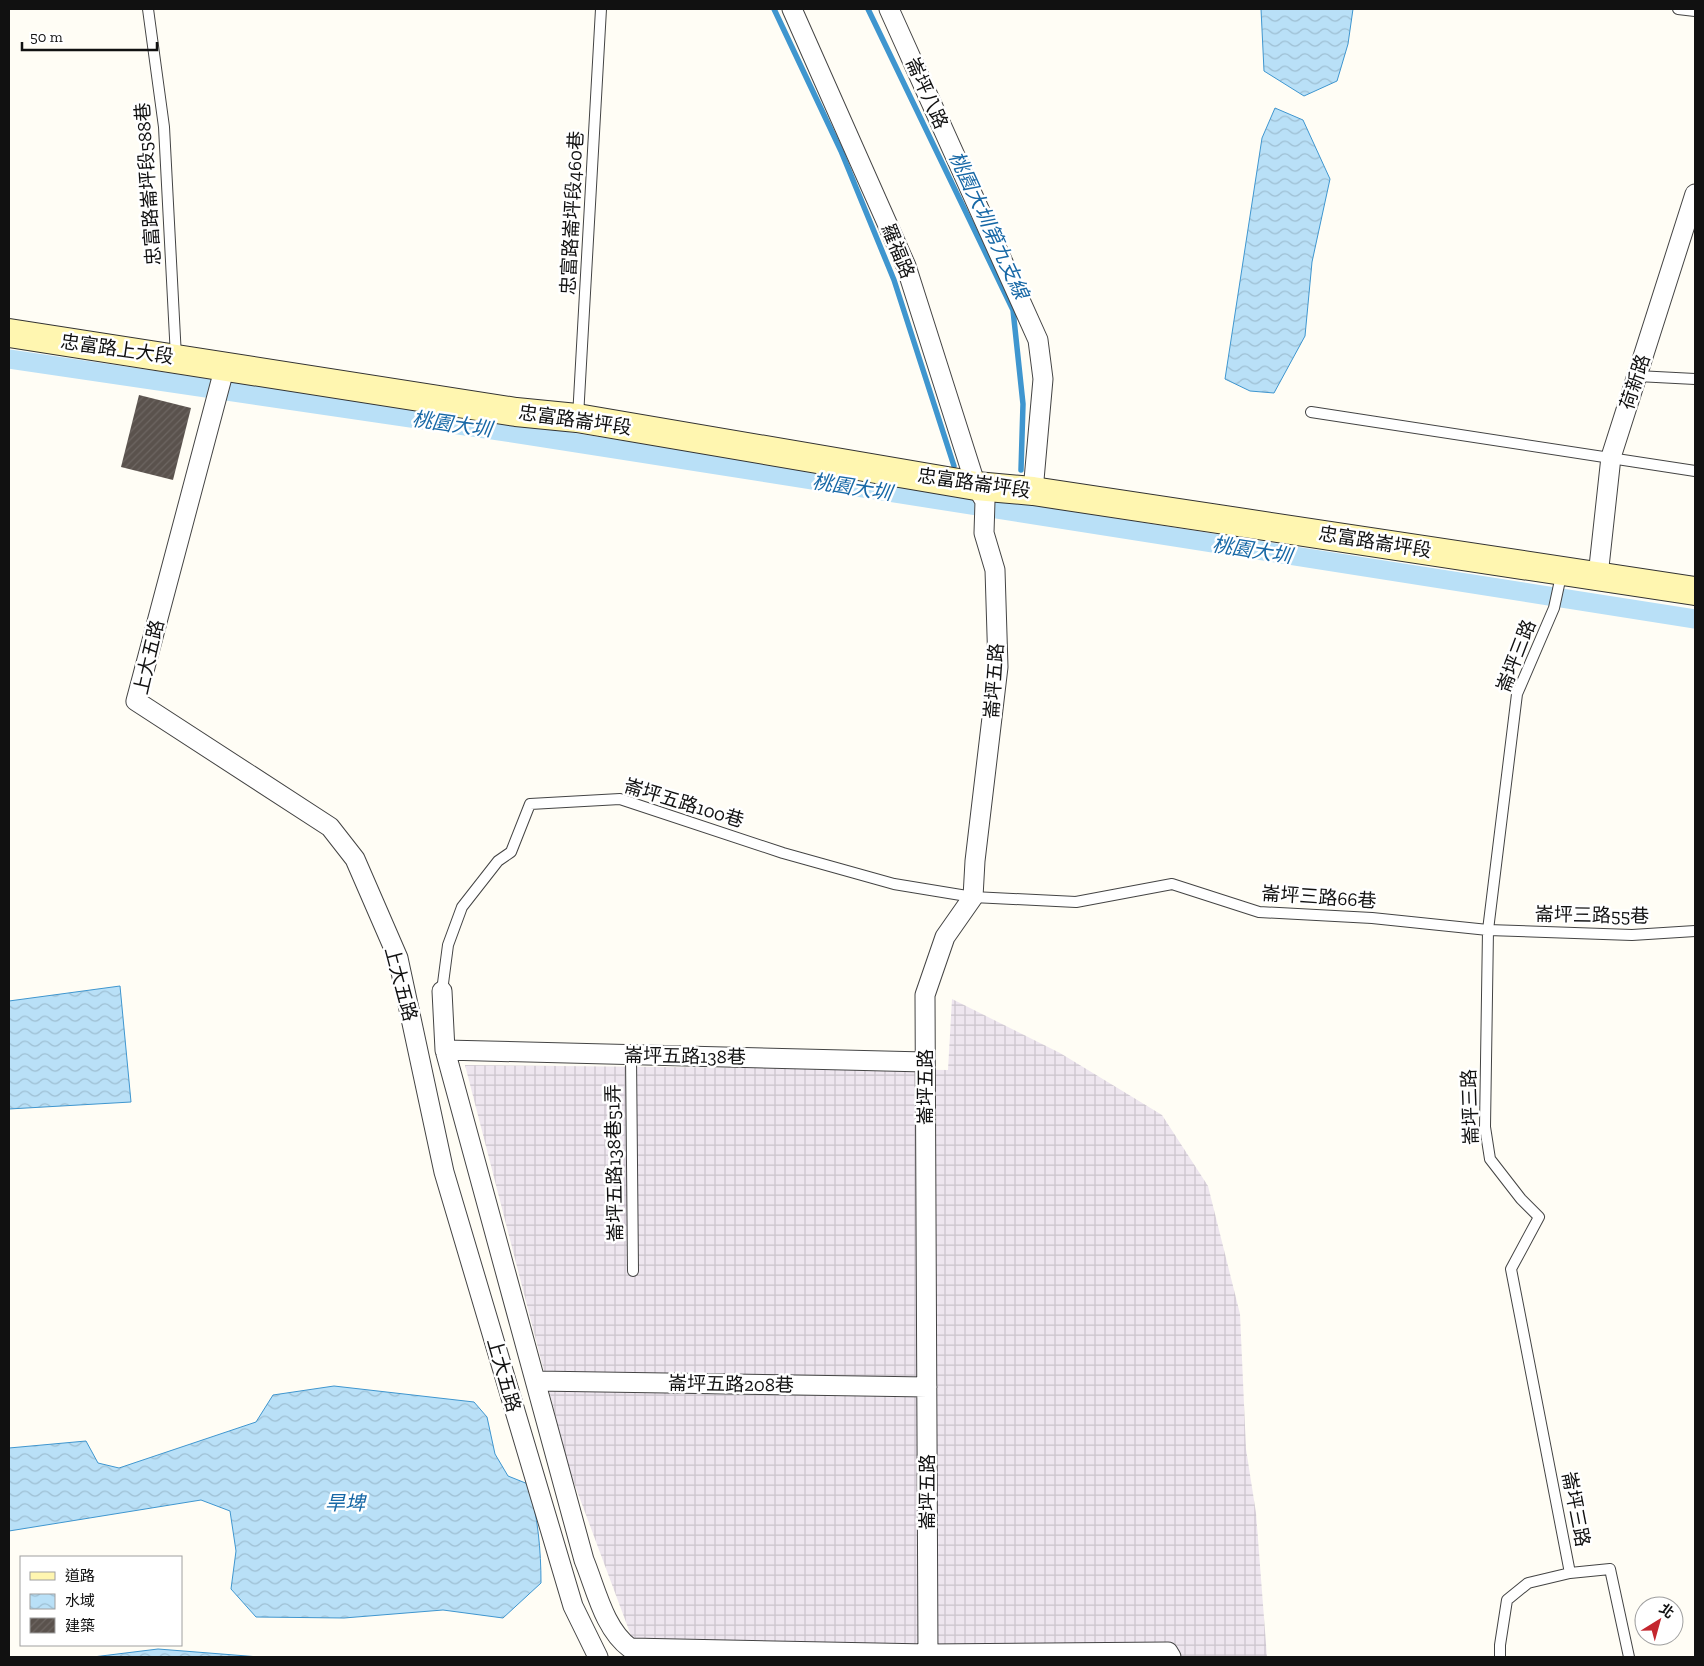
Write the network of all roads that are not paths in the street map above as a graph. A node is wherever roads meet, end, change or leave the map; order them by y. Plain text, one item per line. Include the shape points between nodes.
1 (148, 9) edge
2 (601, 9) edge
3 (792, 9) edge
4 (888, 9) edge
5 (1678, 9) edge
6 (1695, 11) edge
7 (1695, 194) edge
8 (9, 333) edge
9 (176, 357) junction
10 (224, 370) junction
11 (1637, 376) junction
12 (1695, 379) edge
13 (1311, 412) dead end
14 (577, 418) junction
15 (1611, 457) junction
16 (1695, 470) edge
17 (1033, 491) junction
18 (980, 493) junction
19 (984, 533) joint
20 (1562, 575) junction
21 (1598, 576) junction
22 (1695, 590) edge
23 (973, 897) junction
24 (1488, 930) junction
25 (1695, 931) edge
26 (442, 991) joint
27 (445, 1050) junction
28 (631, 1055) junction
29 (925, 1062) junction
30 (633, 1271) dead end
31 (536, 1381) junction
32 (927, 1387) junction
33 (1570, 1573) junction
34 (609, 1622) junction
35 (596, 1655) edge
36 (928, 1656) edge
37 (1171, 1657) edge
38 (1500, 1657) edge
39 (1629, 1657) edge

1 - 9 lane, 忠富路崙坪段588巷 via 164,127
2 - 14 lane, 忠富路崙坪段460巷
3 - 18 street, 羅福路 via 906,266
4 - 17 street, 崙坪八路 via 1038,340 1043,379
5 - 6 lane
7 - 11 street, 荷新路
8 - 9 street, 忠富路上大段
9 - 10 street, 忠富路上大段
10 - 14 street, 忠富路崙坪段
10 - 35 street, 上大五路 via 136,702 330,828 355,859 398,958 444,1172 573,1606
11 - 12 lane
11 - 15 street, 荷新路
13 - 15 lane
14 - 18 street, 忠富路崙坪段
15 - 16 lane
15 - 21 street, 荷新路
17 - 18 street, 忠富路崙坪段
17 - 20 street, 忠富路崙坪段
18 - 19 street, 羅福路
19 - 23 street, 崙坪五路 via 995,570 998,667
20 - 21 street, 忠富路崙坪段
20 - 24 lane, 崙坪三路 via 1554,608 1517,694
21 - 22 street, 忠富路崙坪段
23 - 24 lane, 崙坪三路66巷 via 1076,902 1172,884 1259,912 1372,918
23 - 26 lane, 崙坪五路100巷 via 875,879 783,853 620,799 530,804 511,852 498,861 462,907 448,945
23 - 29 street, 崙坪五路 via 945,937 925,995
24 - 25 lane, 崙坪三路55巷 via 1632,935
24 - 33 lane, 崙坪三路 via 1485,1127 1490,1159 1539,1217 1511,1269
26 - 27 street
27 - 28 street, 崙坪五路138巷
27 - 31 street
28 - 29 street, 崙坪五路138巷
28 - 30 lane, 崙坪五路138巷51弄
29 - 32 street, 崙坪五路
31 - 32 street, 崙坪五路208巷
31 - 34 street via 584,1560
32 - 36 street, 崙坪五路
33 - 38 lane via 1528,1583 1507,1600
33 - 39 lane, 崙坪三路 via 1610,1569
34 - 35 street
34 - 36 street via 630,1648
36 - 37 street via 1168,1652

